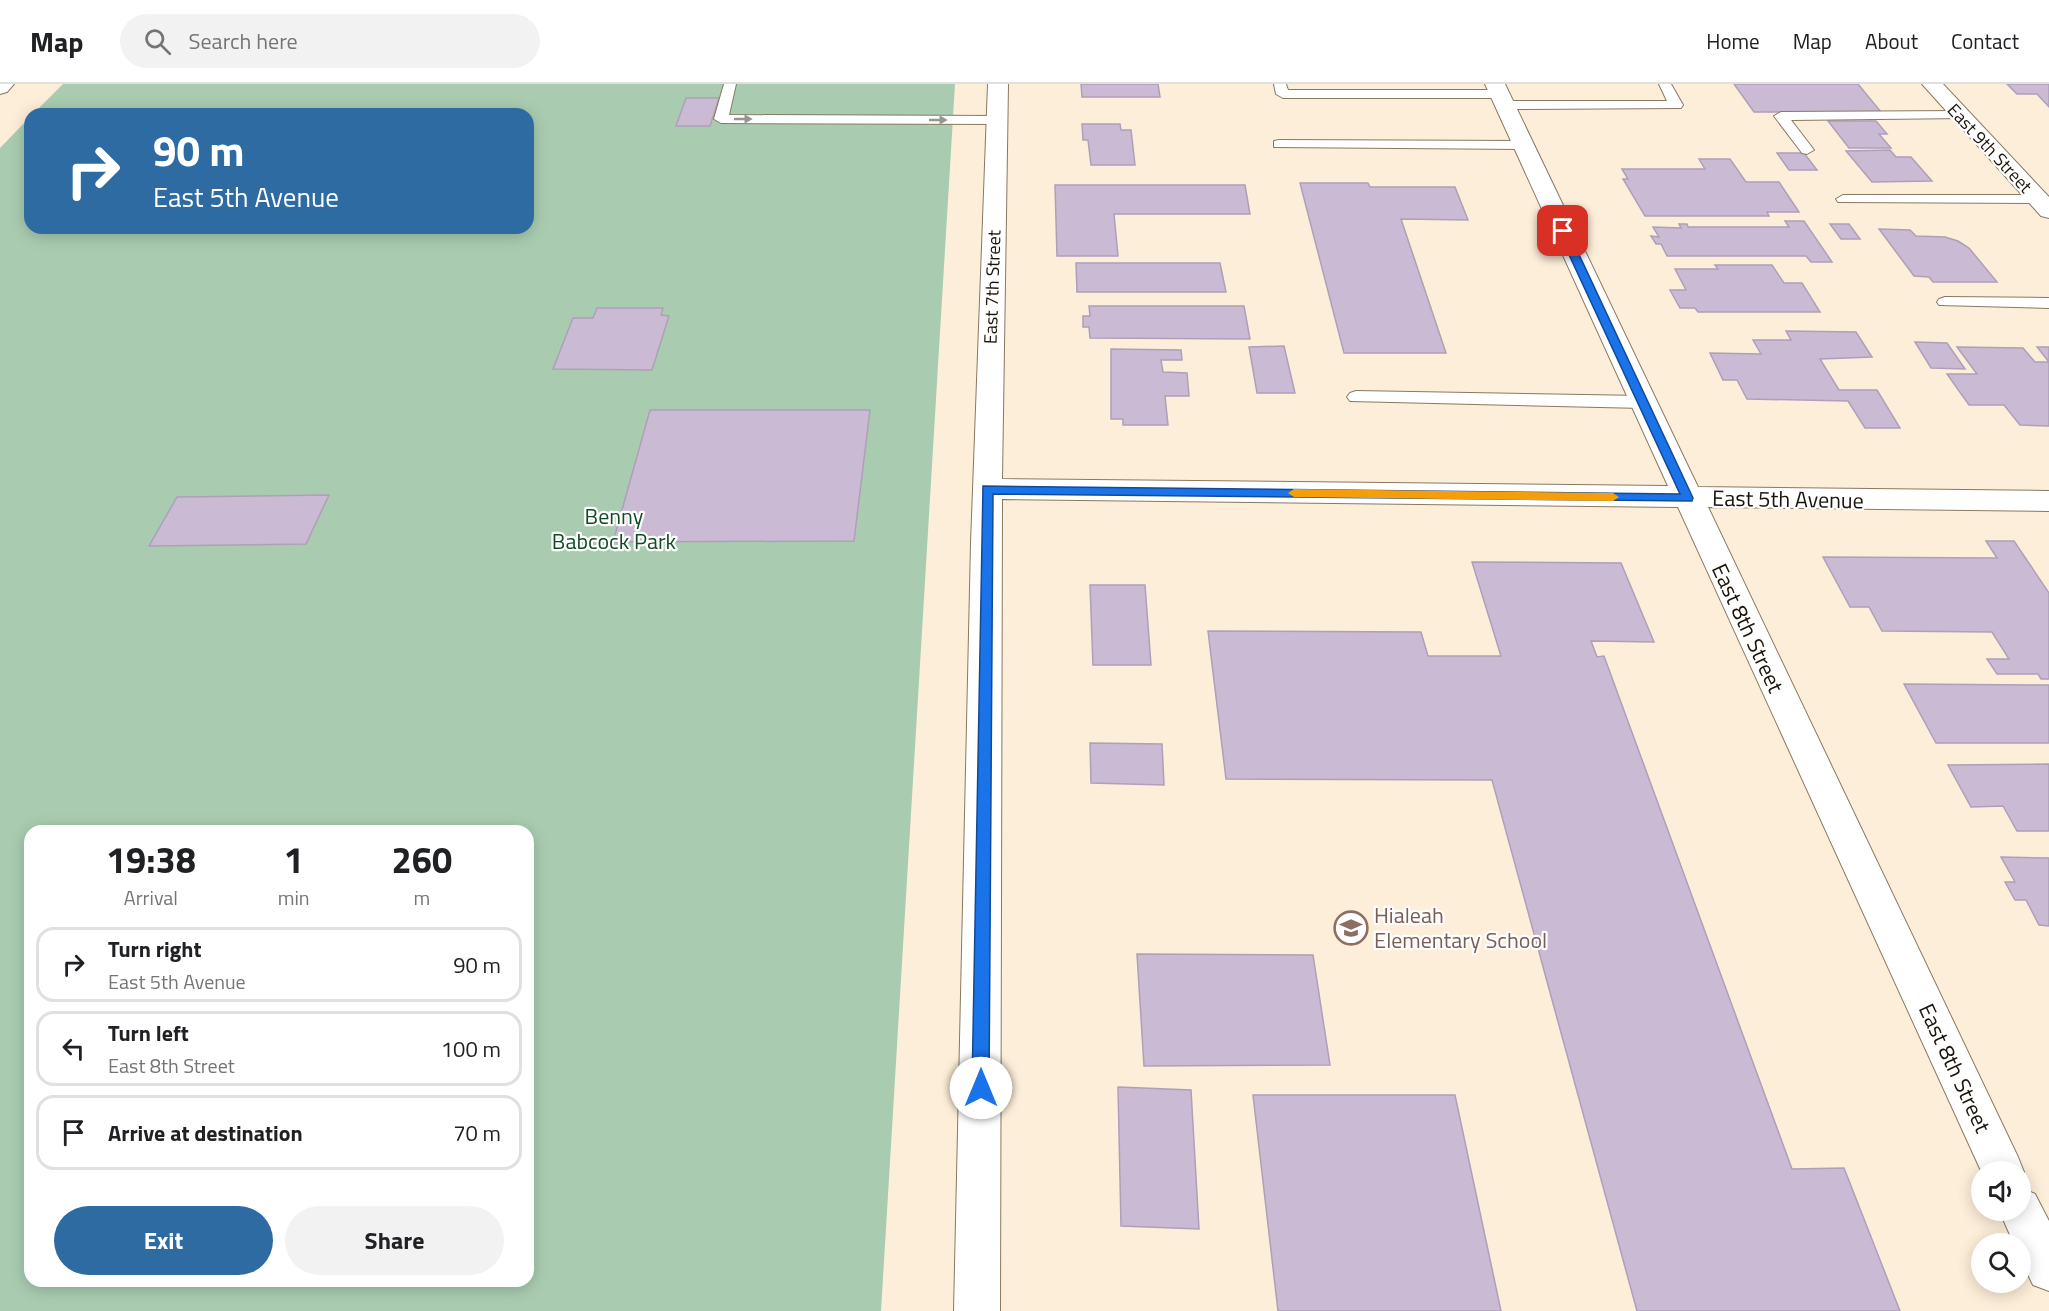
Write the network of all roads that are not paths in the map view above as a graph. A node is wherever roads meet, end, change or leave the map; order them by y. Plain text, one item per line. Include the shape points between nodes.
1 (4, 84) edge
2 (730, 84) edge
3 (998, 84) edge
4 (1280, 84) edge
5 (1665, 84) edge
6 (1932, 84) edge
7 (0, 88) edge
8 (1500, 94) edge
9 (1960, 115) junction
10 (997, 120) junction
11 (1279, 144) dead end
12 (1523, 145) junction
13 (1807, 150) dead end
14 (1843, 199) dead end
15 (2043, 205) edge
16 (1945, 302) dead end
17 (2049, 303) edge
18 (1356, 397) dead end
19 (1643, 402) junction
20 (987, 489) junction
21 (1688, 498) junction
22 (2049, 501) edge
23 (1998, 1161) edge
24 (2026, 1221) edge
25 (2049, 1269) edge
26 (977, 1311) edge

1 - 7 street
2 -> 10 lane via 721,119
3 - 10 street, East 7th Street
4 - 8 lane via 1283,94
5 - 8 lane via 1676,105
6 - 9 street, East 9th Street
8 - 12 street, East 8th Street
9 - 13 lane via 1781,116
9 - 15 street, East 9th Street
10 - 20 street, East 7th Street
11 - 12 lane
12 - 19 street, East 8th Street
14 - 15 lane
16 - 17 lane
18 - 19 lane
19 - 21 street, East 8th Street
20 - 21 street, East 5th Avenue
20 - 26 street, East 7th Street
21 - 22 street, East 5th Avenue
21 - 23 street, East 8th Street
24 - 25 street

